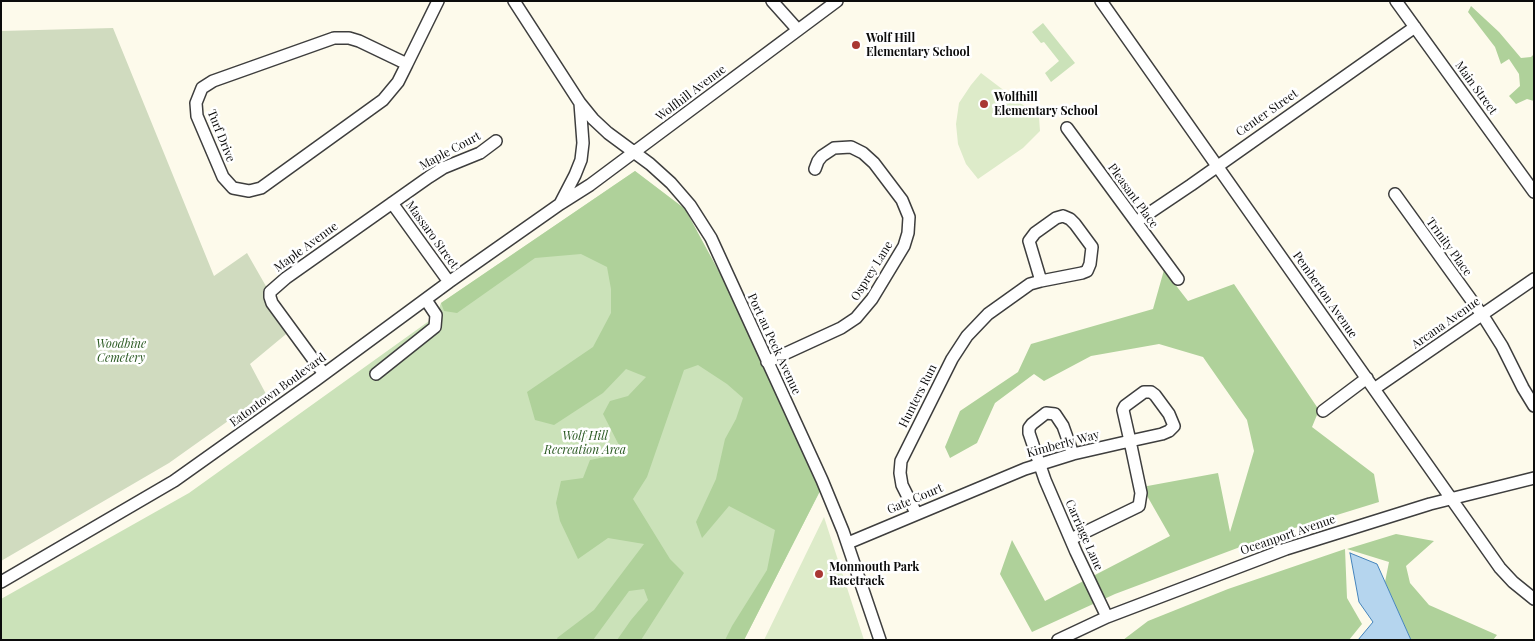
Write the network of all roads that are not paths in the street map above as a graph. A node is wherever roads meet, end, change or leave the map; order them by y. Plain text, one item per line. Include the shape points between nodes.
1 (438, 1) edge
2 (514, 1) edge
3 (772, 1) edge
4 (837, 1) edge
5 (1101, 1) edge
6 (1396, 1) edge
7 (1415, 27) junction
8 (798, 30) junction
9 (407, 64) junction
10 (580, 103) junction
11 (1067, 128) dead end
12 (496, 141) dead end
13 (634, 153) junction
14 (1217, 165) junction
15 (815, 169) dead end
16 (1534, 192) edge
17 (1395, 194) dead end
18 (392, 204) junction
19 (560, 204) junction
20 (1136, 222) junction
21 (1178, 279) dead end
22 (1534, 279) edge
23 (1040, 281) junction
24 (449, 282) junction
25 (426, 300) junction
26 (1482, 316) junction
27 (767, 362) junction
28 (324, 374) junction
29 (376, 374) dead end
30 (1367, 378) junction
31 (1374, 390) junction
32 (1534, 406) edge
33 (1322, 411) dead end
34 (1130, 441) junction
35 (1073, 454) junction
36 (1040, 464) junction
37 (1534, 478) edge
38 (963, 494) joint
39 (1452, 499) junction
40 (916, 513) junction
41 (1071, 539) junction
42 (848, 543) junction
43 (1, 582) edge
44 (1534, 598) edge
45 (1107, 617) junction
46 (880, 640) edge
47 (1058, 640) edge

1 - 9 street, Turf Drive
2 - 10 street
3 - 8 street
4 - 8 street, Wolfhill Avenue
5 - 14 street, Pemberton Avenue
6 - 7 street, Main Street
7 - 14 street, Center Street
7 - 16 street, Main Street
8 - 13 street, Wolfhill Avenue
9 - 9 street, Turf Drive via 359,41 334,38 208,84 198,95 197,116 227,184 241,191 256,190 387,96
10 - 13 street, Port au Peck Avenue via 608,134
10 - 19 street via 581,160
11 - 20 street, Pleasant Place
12 - 18 street, Maple Court via 480,152 442,168
13 - 19 street, Wolfhill Avenue
13 - 27 street, Port au Peck Avenue via 671,183 698,216
14 - 20 street, Center Street
14 - 30 street, Pemberton Avenue
15 - 27 street, Osprey Lane via 822,156 834,148 851,147 863,153 902,200 908,217 908,233 904,246 872,299 856,318
17 - 26 street, Trinity Place
18 - 24 street, Massaro Street
18 - 28 street, Maple Avenue via 270,292 272,303
19 - 24 street, Eatontown Boulevard
20 - 21 street, Pleasant Place
22 - 26 street, Arcana Avenue
23 - 23 street via 1082,273 1089,268 1092,247 1066,216 1056,218 1029,241
23 - 40 street, Hunters Run via 1030,284 1000,305 958,348 903,457 902,485
24 - 25 street, Eatontown Boulevard
25 - 28 street, Eatontown Boulevard
25 - 29 street via 436,316 435,327
26 - 31 street, Arcana Avenue
26 - 32 street, Trinity Place
27 - 42 street, Port au Peck Avenue
28 - 43 street, Eatontown Boulevard via 174,481
30 - 31 street, Pemberton Avenue
30 - 33 street
31 - 39 street, Pemberton Avenue
34 - 34 street, Kimberly Way via 1124,410 1139,395 1151,392 1173,420 1173,428 1162,434
34 - 35 street, Kimberly Way
34 - 41 street via 1139,484 1139,506
35 - 36 street, Kimberly Way
35 - 36 street, Carriage Lane via 1055,414 1046,413 1029,428
36 - 38 street, Kimberly Way
36 - 41 street, Carriage Lane
37 - 39 street, Oceanport Avenue
38 - 40 street, Gate Court
39 - 44 street, Pemberton Avenue via 1507,576
39 - 45 street, Oceanport Avenue via 1286,549
40 - 42 street, Gate Court
41 - 45 street, Carriage Lane
42 - 46 street, Port au Peck Avenue
45 - 47 street, Oceanport Avenue

